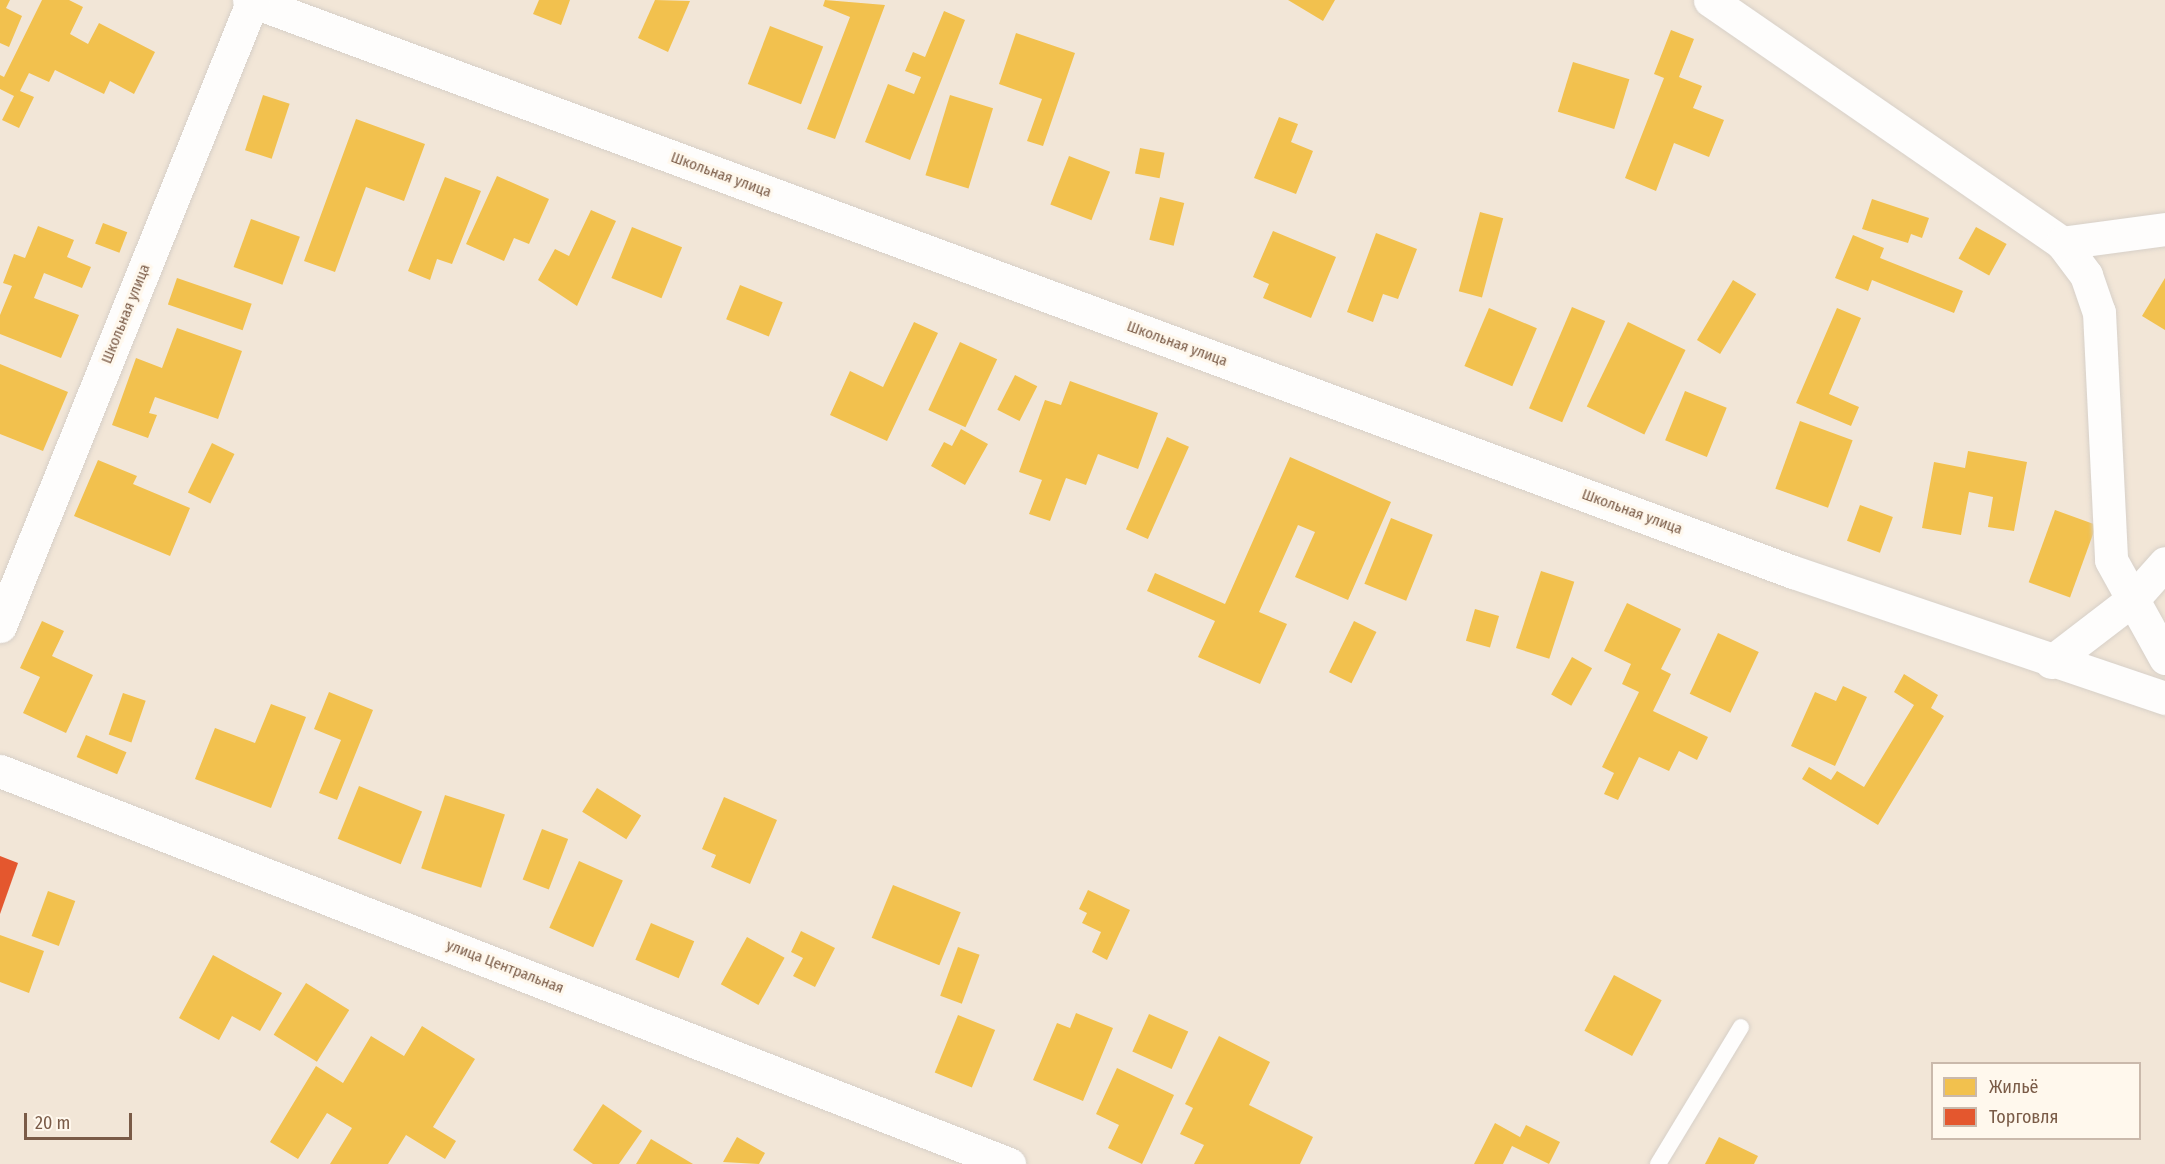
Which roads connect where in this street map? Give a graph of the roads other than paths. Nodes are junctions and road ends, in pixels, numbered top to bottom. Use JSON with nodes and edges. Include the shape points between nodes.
{"nodes":[{"id":1,"x":252,"y":0,"type":"edge"},
{"id":2,"x":1710,"y":0,"type":"edge"},
{"id":3,"x":2165,"y":229,"type":"edge"},
{"id":4,"x":2062,"y":243,"type":"junction"},
{"id":5,"x":2165,"y":563,"type":"edge"},
{"id":6,"x":2133,"y":599,"type":"junction"},
{"id":7,"x":0,"y":626,"type":"edge"},
{"id":8,"x":2165,"y":658,"type":"edge"},
{"id":9,"x":2050,"y":662,"type":"junction"},
{"id":10,"x":2165,"y":698,"type":"edge"},
{"id":11,"x":0,"y":771,"type":"edge"},
{"id":12,"x":1741,"y":1027,"type":"dead end"},
{"id":13,"x":1009,"y":1164,"type":"edge"},
{"id":14,"x":1658,"y":1164,"type":"edge"}],
"edges":[{"from":1,"to":7,"type":"street","name":"Школьная улица"},
{"from":1,"to":9,"type":"street","name":"Школьная улица","via":[[1793,572]]},
{"from":2,"to":4,"type":"street"},
{"from":3,"to":4,"type":"street"},
{"from":4,"to":6,"type":"street","via":[[2086,275],[2099,312],[2111,560]]},
{"from":5,"to":6,"type":"street"},
{"from":6,"to":8,"type":"street"},
{"from":6,"to":9,"type":"street"},
{"from":9,"to":10,"type":"street","name":"Школьная улица"},
{"from":11,"to":13,"type":"street","name":"улица Центральная"},
{"from":12,"to":14,"type":"lane"}]}
